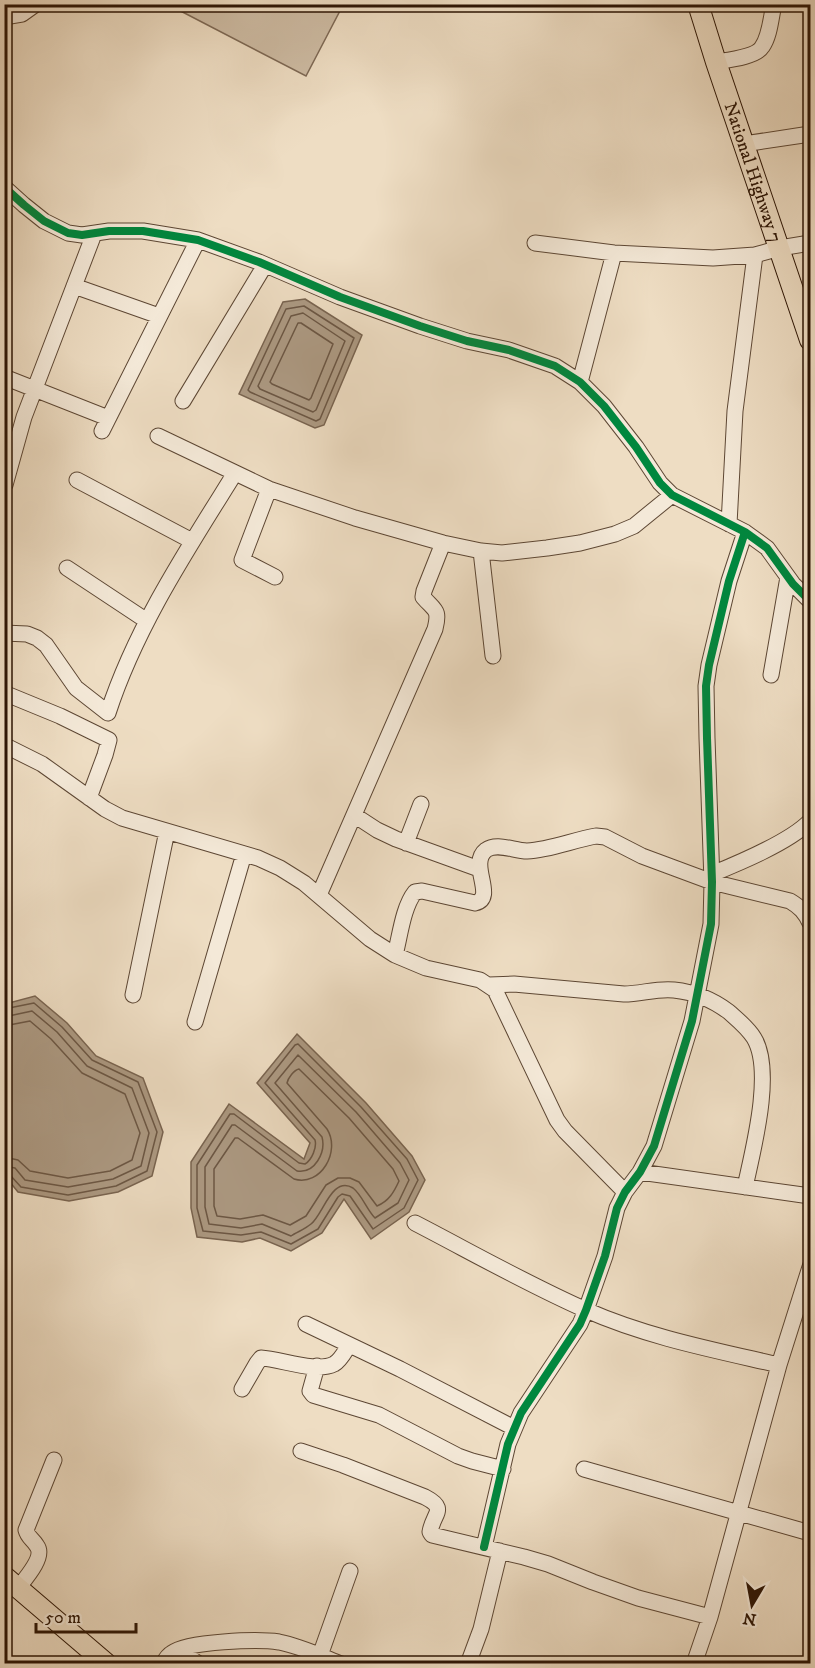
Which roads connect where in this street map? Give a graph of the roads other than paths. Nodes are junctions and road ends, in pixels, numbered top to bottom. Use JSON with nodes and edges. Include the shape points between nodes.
{"nodes":[{"id":1,"x":36,"y":4,"type":"edge"},
{"id":2,"x":698,"y":4,"type":"edge"},
{"id":3,"x":774,"y":4,"type":"edge"},
{"id":4,"x":4,"y":17,"type":"edge"},
{"id":5,"x":716,"y":62,"type":"junction"},
{"id":6,"x":810,"y":134,"type":"edge"},
{"id":7,"x":744,"y":144,"type":"junction"},
{"id":8,"x":4,"y":187,"type":"edge"},
{"id":9,"x":94,"y":234,"type":"junction"},
{"id":10,"x":198,"y":240,"type":"junction"},
{"id":11,"x":535,"y":243,"type":"dead end"},
{"id":12,"x":810,"y":243,"type":"edge"},
{"id":13,"x":780,"y":248,"type":"junction"},
{"id":14,"x":614,"y":253,"type":"junction"},
{"id":15,"x":755,"y":255,"type":"junction"},
{"id":16,"x":265,"y":265,"type":"junction"},
{"id":17,"x":74,"y":286,"type":"junction"},
{"id":18,"x":159,"y":316,"type":"junction"},
{"id":19,"x":810,"y":340,"type":"edge"},
{"id":20,"x":4,"y":377,"type":"edge"},
{"id":21,"x":580,"y":382,"type":"junction"},
{"id":22,"x":35,"y":389,"type":"junction"},
{"id":23,"x":183,"y":401,"type":"dead end"},
{"id":24,"x":158,"y":436,"type":"dead end"},
{"id":25,"x":235,"y":473,"type":"junction"},
{"id":26,"x":77,"y":480,"type":"dead end"},
{"id":27,"x":5,"y":485,"type":"edge"},
{"id":28,"x":268,"y":489,"type":"junction"},
{"id":29,"x":672,"y":495,"type":"junction"},
{"id":30,"x":729,"y":524,"type":"junction"},
{"id":31,"x":745,"y":532,"type":"junction"},
{"id":32,"x":192,"y":541,"type":"junction"},
{"id":33,"x":443,"y":543,"type":"junction"},
{"id":34,"x":481,"y":551,"type":"junction"},
{"id":35,"x":67,"y":568,"type":"dead end"},
{"id":36,"x":275,"y":576,"type":"dead end"},
{"id":37,"x":788,"y":578,"type":"junction"},
{"id":38,"x":810,"y":601,"type":"edge"},
{"id":39,"x":147,"y":621,"type":"junction"},
{"id":40,"x":4,"y":633,"type":"edge"},
{"id":41,"x":493,"y":656,"type":"dead end"},
{"id":42,"x":771,"y":675,"type":"dead end"},
{"id":43,"x":4,"y":693,"type":"edge"},
{"id":44,"x":4,"y":745,"type":"edge"},
{"id":45,"x":90,"y":798,"type":"junction"},
{"id":46,"x":421,"y":804,"type":"dead end"},
{"id":47,"x":354,"y":816,"type":"junction"},
{"id":48,"x":810,"y":821,"type":"edge"},
{"id":49,"x":167,"y":831,"type":"junction"},
{"id":50,"x":406,"y":843,"type":"junction"},
{"id":51,"x":244,"y":854,"type":"junction"},
{"id":52,"x":479,"y":869,"type":"junction"},
{"id":53,"x":712,"y":878,"type":"junction"},
{"id":54,"x":319,"y":895,"type":"junction"},
{"id":55,"x":810,"y":922,"type":"edge"},
{"id":56,"x":395,"y":955,"type":"junction"},
{"id":57,"x":489,"y":985,"type":"junction"},
{"id":58,"x":134,"y":995,"type":"dead end"},
{"id":59,"x":698,"y":996,"type":"junction"},
{"id":60,"x":195,"y":1022,"type":"dead end"},
{"id":61,"x":640,"y":1172,"type":"junction"},
{"id":62,"x":745,"y":1187,"type":"junction"},
{"id":63,"x":625,"y":1192,"type":"junction"},
{"id":64,"x":810,"y":1196,"type":"edge"},
{"id":65,"x":415,"y":1222,"type":"dead end"},
{"id":66,"x":810,"y":1267,"type":"edge"},
{"id":67,"x":586,"y":1310,"type":"junction"},
{"id":68,"x":306,"y":1324,"type":"dead end"},
{"id":69,"x":349,"y":1345,"type":"junction"},
{"id":70,"x":779,"y":1365,"type":"junction"},
{"id":71,"x":317,"y":1366,"type":"junction"},
{"id":72,"x":242,"y":1389,"type":"dead end"},
{"id":73,"x":514,"y":1428,"type":"junction"},
{"id":74,"x":301,"y":1451,"type":"dead end"},
{"id":75,"x":54,"y":1460,"type":"dead end"},
{"id":76,"x":503,"y":1469,"type":"junction"},
{"id":77,"x":584,"y":1469,"type":"dead end"},
{"id":78,"x":739,"y":1512,"type":"junction"},
{"id":79,"x":810,"y":1533,"type":"edge"},
{"id":80,"x":484,"y":1547,"type":"junction"},
{"id":81,"x":500,"y":1551,"type":"junction"},
{"id":82,"x":350,"y":1571,"type":"dead end"},
{"id":83,"x":9,"y":1584,"type":"edge"},
{"id":84,"x":710,"y":1617,"type":"junction"},
{"id":85,"x":178,"y":1650,"type":"junction"},
{"id":86,"x":319,"y":1660,"type":"edge"},
{"id":87,"x":107,"y":1664,"type":"edge"},
{"id":88,"x":163,"y":1664,"type":"edge"},
{"id":89,"x":199,"y":1664,"type":"edge"},
{"id":90,"x":341,"y":1664,"type":"edge"},
{"id":91,"x":468,"y":1664,"type":"edge"},
{"id":92,"x":694,"y":1664,"type":"edge"}],
"edges":[{"from":1,"to":4,"type":"street","via":[[22,14]]},
{"from":2,"to":5,"type":"main road","name":"National Highway 7"},
{"from":3,"to":5,"type":"street","via":[[762,49]]},
{"from":5,"to":7,"type":"main road","name":"National Highway 7"},
{"from":6,"to":7,"type":"street"},
{"from":7,"to":13,"type":"main road","name":"National Highway 7"},
{"from":8,"to":9,"type":"street","via":[[44,221],[68,233]]},
{"from":9,"to":10,"type":"street","via":[[143,231]]},
{"from":9,"to":17,"type":"street"},
{"from":10,"to":16,"type":"street"},
{"from":10,"to":18,"type":"street"},
{"from":11,"to":14,"type":"street"},
{"from":12,"to":13,"type":"street"},
{"from":13,"to":15,"type":"street"},
{"from":13,"to":19,"type":"main road","name":"National Highway 7"},
{"from":14,"to":15,"type":"street","via":[[713,258]]},
{"from":14,"to":21,"type":"street"},
{"from":15,"to":30,"type":"street","via":[[735,411]]},
{"from":16,"to":21,"type":"street","via":[[420,326],[555,366]]},
{"from":16,"to":23,"type":"street"},
{"from":17,"to":18,"type":"street"},
{"from":17,"to":22,"type":"street"},
{"from":18,"to":22,"type":"street","via":[[105,424]]},
{"from":20,"to":22,"type":"street"},
{"from":21,"to":29,"type":"street","via":[[604,406]]},
{"from":22,"to":27,"type":"street"},
{"from":24,"to":25,"type":"street"},
{"from":25,"to":28,"type":"street"},
{"from":25,"to":32,"type":"street"},
{"from":26,"to":32,"type":"street"},
{"from":28,"to":33,"type":"street"},
{"from":28,"to":36,"type":"street","via":[[242,560]]},
{"from":29,"to":30,"type":"street"},
{"from":29,"to":34,"type":"street","via":[[634,526],[615,534],[547,548]]},
{"from":30,"to":31,"type":"street"},
{"from":31,"to":37,"type":"street","via":[[767,548]]},
{"from":31,"to":53,"type":"street","via":[[729,581],[706,686]]},
{"from":32,"to":39,"type":"street"},
{"from":33,"to":34,"type":"street"},
{"from":33,"to":47,"type":"street","via":[[423,597],[439,616],[435,629]]},
{"from":34,"to":41,"type":"street"},
{"from":35,"to":39,"type":"street"},
{"from":37,"to":38,"type":"street"},
{"from":37,"to":42,"type":"street"},
{"from":39,"to":40,"type":"street","via":[[117,684],[108,713],[76,688],[37,638]]},
{"from":43,"to":45,"type":"street","via":[[109,740]]},
{"from":44,"to":45,"type":"street","via":[[42,764]]},
{"from":45,"to":49,"type":"street","via":[[122,818]]},
{"from":46,"to":50,"type":"street"},
{"from":47,"to":50,"type":"street"},
{"from":47,"to":54,"type":"street"},
{"from":48,"to":53,"type":"street","via":[[789,837]]},
{"from":49,"to":51,"type":"street"},
{"from":49,"to":58,"type":"street"},
{"from":50,"to":52,"type":"street"},
{"from":51,"to":54,"type":"street","via":[[280,868]]},
{"from":51,"to":60,"type":"street"},
{"from":52,"to":53,"type":"street","via":[[483,851],[490,848],[524,851],[596,836],[642,856]]},
{"from":52,"to":56,"type":"street","via":[[484,891],[480,902],[422,891],[411,897]]},
{"from":53,"to":55,"type":"street","via":[[790,901],[806,913]]},
{"from":53,"to":59,"type":"street","via":[[711,924]]},
{"from":54,"to":56,"type":"street"},
{"from":56,"to":57,"type":"street","via":[[426,969]]},
{"from":57,"to":59,"type":"street","via":[[624,994],[662,989]]},
{"from":57,"to":63,"type":"street","via":[[495,990],[557,1119]]},
{"from":59,"to":61,"type":"street","via":[[663,1119]]},
{"from":59,"to":62,"type":"street","via":[[712,1001],[744,1025],[759,1050],[762,1094]]},
{"from":61,"to":62,"type":"street"},
{"from":61,"to":63,"type":"street"},
{"from":62,"to":64,"type":"street"},
{"from":63,"to":67,"type":"street","via":[[616,1208]]},
{"from":65,"to":67,"type":"street"},
{"from":66,"to":70,"type":"street"},
{"from":67,"to":70,"type":"street","via":[[637,1329]]},
{"from":67,"to":73,"type":"street"},
{"from":68,"to":69,"type":"street"},
{"from":69,"to":71,"type":"street","via":[[334,1364]]},
{"from":69,"to":73,"type":"street"},
{"from":70,"to":78,"type":"street"},
{"from":71,"to":72,"type":"street","via":[[261,1358]]},
{"from":71,"to":76,"type":"street","via":[[310,1386],[313,1395],[379,1415],[458,1456]]},
{"from":73,"to":76,"type":"street"},
{"from":74,"to":80,"type":"street","via":[[436,1502],[432,1535]]},
{"from":75,"to":83,"type":"street","via":[[26,1530],[40,1552],[38,1560]]},
{"from":76,"to":80,"type":"street"},
{"from":77,"to":78,"type":"street"},
{"from":78,"to":79,"type":"street"},
{"from":78,"to":84,"type":"street"},
{"from":80,"to":81,"type":"street"},
{"from":81,"to":84,"type":"street","via":[[548,1564],[638,1598]]},
{"from":81,"to":91,"type":"street"},
{"from":82,"to":86,"type":"street"},
{"from":83,"to":87,"type":"main road"},
{"from":84,"to":92,"type":"street"},
{"from":85,"to":86,"type":"street","via":[[217,1642],[266,1641],[289,1645]]},
{"from":85,"to":88,"type":"street"},
{"from":85,"to":89,"type":"street"},
{"from":86,"to":90,"type":"street"}]}
